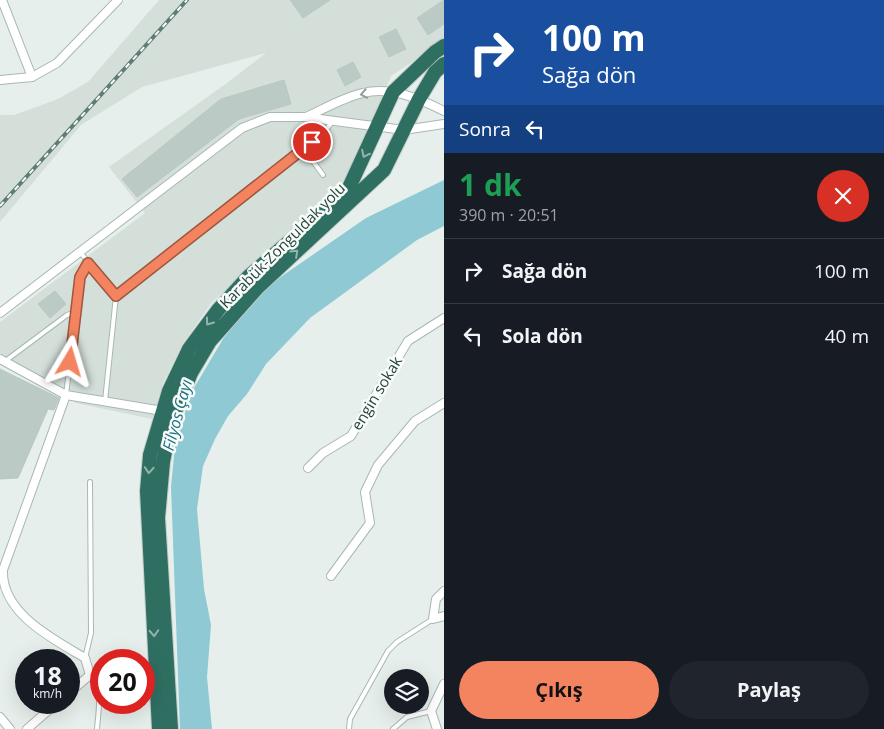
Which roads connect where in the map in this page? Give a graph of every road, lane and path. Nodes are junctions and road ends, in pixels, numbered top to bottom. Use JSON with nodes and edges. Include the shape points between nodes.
{"nodes":[{"id":1,"x":2,"y":0,"type":"edge"},
{"id":2,"x":118,"y":0,"type":"edge"},
{"id":3,"x":444,"y":46,"type":"edge"},
{"id":4,"x":444,"y":64,"type":"edge"},
{"id":5,"x":32,"y":76,"type":"junction"},
{"id":6,"x":0,"y":80,"type":"edge"},
{"id":7,"x":393,"y":92,"type":"junction"},
{"id":8,"x":418,"y":99,"type":"junction"},
{"id":9,"x":444,"y":111,"type":"edge"},
{"id":10,"x":304,"y":117,"type":"junction"},
{"id":11,"x":333,"y":120,"type":"junction"},
{"id":12,"x":444,"y":124,"type":"edge"},
{"id":13,"x":379,"y":125,"type":"junction"},
{"id":14,"x":404,"y":130,"type":"junction"},
{"id":15,"x":304,"y":149,"type":"junction"},
{"id":16,"x":323,"y":175,"type":"dead end"},
{"id":17,"x":80,"y":252,"type":"junction"},
{"id":18,"x":88,"y":263,"type":"junction"},
{"id":19,"x":116,"y":296,"type":"junction"},
{"id":20,"x":76,"y":312,"type":"junction"},
{"id":21,"x":0,"y":313,"type":"edge"},
{"id":22,"x":444,"y":318,"type":"edge"},
{"id":23,"x":2,"y":360,"type":"edge"},
{"id":24,"x":66,"y":395,"type":"junction"},
{"id":25,"x":105,"y":402,"type":"junction"},
{"id":26,"x":444,"y":403,"type":"edge"},
{"id":27,"x":163,"y":412,"type":"junction"},
{"id":28,"x":308,"y":468,"type":"dead end"},
{"id":29,"x":90,"y":482,"type":"dead end"},
{"id":30,"x":331,"y":576,"type":"dead end"},
{"id":31,"x":444,"y":591,"type":"edge"},
{"id":32,"x":3,"y":593,"type":"edge"},
{"id":33,"x":444,"y":616,"type":"edge"},
{"id":34,"x":433,"y":618,"type":"junction"},
{"id":35,"x":84,"y":658,"type":"junction"},
{"id":36,"x":90,"y":675,"type":"joint"},
{"id":37,"x":80,"y":684,"type":"edge"},
{"id":38,"x":444,"y":684,"type":"edge"},
{"id":39,"x":431,"y":711,"type":"junction"},
{"id":40,"x":44,"y":714,"type":"edge"},
{"id":41,"x":97,"y":714,"type":"edge"},
{"id":42,"x":0,"y":717,"type":"edge"},
{"id":43,"x":10,"y":729,"type":"edge"},
{"id":44,"x":27,"y":729,"type":"edge"},
{"id":45,"x":97,"y":729,"type":"edge"},
{"id":46,"x":159,"y":729,"type":"edge"},
{"id":47,"x":171,"y":729,"type":"edge"},
{"id":48,"x":349,"y":729,"type":"edge"},
{"id":49,"x":393,"y":729,"type":"edge"},
{"id":50,"x":436,"y":729,"type":"edge"}],
"edges":[{"from":1,"to":5,"type":"street"},
{"from":2,"to":5,"type":"street","via":[[57,63]]},
{"from":3,"to":7,"type":"highway","name":"Karabük-Zonguldak yolu"},
{"from":4,"to":8,"type":"highway","name":"Karabük-Zonguldak yolu"},
{"from":5,"to":6,"type":"street"},
{"from":7,"to":8,"type":"street"},
{"from":7,"to":10,"type":"street","one_way":true,"via":[[363,92]]},
{"from":7,"to":13,"type":"highway","name":"Karabük-Zonguldak yolu"},
{"from":8,"to":9,"type":"street"},
{"from":8,"to":14,"type":"highway","name":"Karabük-Zonguldak yolu"},
{"from":10,"to":11,"type":"street"},
{"from":10,"to":17,"type":"street","via":[[270,117],[242,128]]},
{"from":11,"to":13,"type":"street"},
{"from":11,"to":15,"type":"lane","via":[[324,133]]},
{"from":12,"to":14,"type":"street"},
{"from":13,"to":14,"type":"street"},
{"from":13,"to":27,"type":"highway","name":"Karabük-Zonguldak yolu","one_way":true,"via":[[347,192],[249,276],[218,310],[189,349]]},
{"from":47,"to":14,"type":"highway","name":"Karabük-Zonguldak yolu","one_way":true,"via":[[158,518],[171,421],[191,373],[210,341],[258,287],[384,170]]},
{"from":15,"to":16,"type":"lane"},
{"from":15,"to":19,"type":"lane"},
{"from":17,"to":18,"type":"lane"},
{"from":17,"to":21,"type":"street"},
{"from":18,"to":19,"type":"lane"},
{"from":18,"to":20,"type":"lane","via":[[80,277]]},
{"from":19,"to":25,"type":"lane"},
{"from":20,"to":23,"type":"lane"},
{"from":20,"to":24,"type":"lane"},
{"from":22,"to":28,"type":"street","name":"engin sokak","via":[[408,341],[351,436],[323,453]]},
{"from":23,"to":24,"type":"street"},
{"from":24,"to":25,"type":"street"},
{"from":24,"to":32,"type":"street","via":[[3,570]]},
{"from":25,"to":27,"type":"street"},
{"from":26,"to":30,"type":"street","via":[[415,421],[378,465],[365,492],[370,523]]},
{"from":27,"to":46,"type":"highway","name":"Karabük-Zonguldak yolu","one_way":true,"via":[[150,455],[147,491]]},
{"from":29,"to":35,"type":"lane","via":[[91,633]]},
{"from":31,"to":34,"type":"street","via":[[436,599]]},
{"from":32,"to":35,"type":"street","via":[[34,627]]},
{"from":33,"to":34,"type":"street"},
{"from":34,"to":48,"type":"lane","via":[[388,651],[350,719]]},
{"from":35,"to":36,"type":"street"},
{"from":36,"to":37,"type":"street"},
{"from":38,"to":39,"type":"street"},
{"from":39,"to":49,"type":"lane","via":[[407,717]]},
{"from":39,"to":50,"type":"street"},
{"from":40,"to":44,"type":"street"},
{"from":41,"to":45,"type":"lane"},
{"from":42,"to":43,"type":"street"}]}
